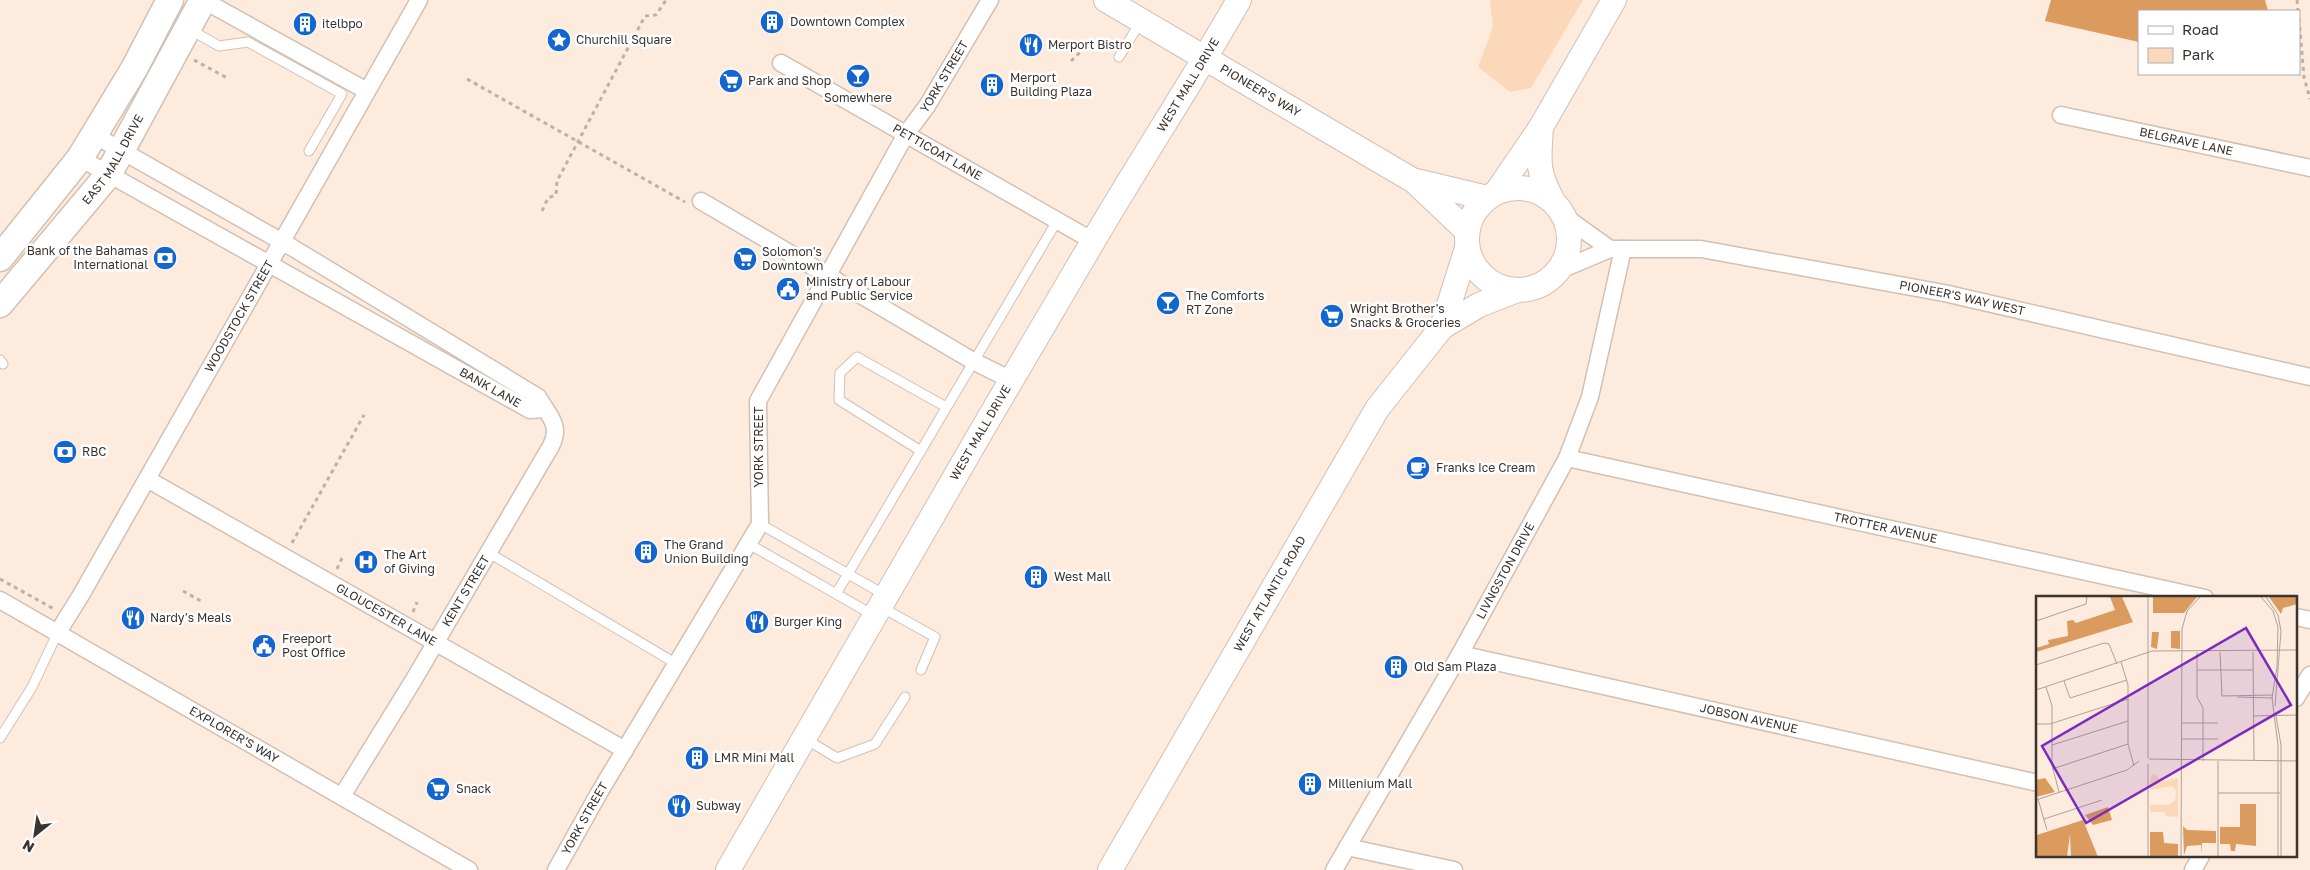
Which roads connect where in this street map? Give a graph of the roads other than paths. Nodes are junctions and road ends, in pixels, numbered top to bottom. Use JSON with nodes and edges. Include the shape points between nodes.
{"nodes":[{"id":1,"x":170,"y":0,"type":"edge"},
{"id":2,"x":203,"y":0,"type":"edge"},
{"id":3,"x":419,"y":0,"type":"edge"},
{"id":4,"x":990,"y":0,"type":"edge"},
{"id":5,"x":1106,"y":0,"type":"edge"},
{"id":6,"x":1239,"y":0,"type":"edge"},
{"id":7,"x":1614,"y":0,"type":"edge"},
{"id":8,"x":1142,"y":20,"type":"junction"},
{"id":9,"x":188,"y":28,"type":"junction"},
{"id":10,"x":1120,"y":57,"type":"dead end"},
{"id":11,"x":1206,"y":57,"type":"junction"},
{"id":12,"x":782,"y":63,"type":"dead end"},
{"id":13,"x":368,"y":90,"type":"junction"},
{"id":14,"x":2061,"y":115,"type":"dead end"},
{"id":15,"x":1541,"y":127,"type":"junction"},
{"id":16,"x":94,"y":134,"type":"junction"},
{"id":17,"x":906,"y":134,"type":"junction"},
{"id":18,"x":122,"y":150,"type":"junction"},
{"id":19,"x":309,"y":151,"type":"dead end"},
{"id":20,"x":80,"y":158,"type":"junction"},
{"id":21,"x":2310,"y":168,"type":"edge"},
{"id":22,"x":108,"y":174,"type":"junction"},
{"id":23,"x":1414,"y":181,"type":"junction"},
{"id":24,"x":1492,"y":195,"type":"junction"},
{"id":25,"x":701,"y":201,"type":"road end"},
{"id":26,"x":1558,"y":208,"type":"junction"},
{"id":27,"x":1057,"y":220,"type":"junction"},
{"id":28,"x":1467,"y":240,"type":"junction"},
{"id":29,"x":1093,"y":241,"type":"junction"},
{"id":30,"x":282,"y":242,"type":"junction"},
{"id":31,"x":1616,"y":249,"type":"junction"},
{"id":32,"x":0,"y":258,"type":"edge"},
{"id":33,"x":269,"y":264,"type":"junction"},
{"id":34,"x":1560,"y":270,"type":"junction"},
{"id":35,"x":829,"y":276,"type":"junction"},
{"id":36,"x":1515,"y":291,"type":"junction"},
{"id":37,"x":0,"y":304,"type":"edge"},
{"id":38,"x":1442,"y":327,"type":"junction"},
{"id":39,"x":974,"y":361,"type":"junction"},
{"id":40,"x":2310,"y":376,"type":"edge"},
{"id":41,"x":1013,"y":381,"type":"junction"},
{"id":42,"x":946,"y":407,"type":"junction"},
{"id":43,"x":544,"y":409,"type":"junction"},
{"id":44,"x":921,"y":451,"type":"junction"},
{"id":45,"x":1567,"y":458,"type":"junction"},
{"id":46,"x":147,"y":479,"type":"junction"},
{"id":47,"x":760,"y":524,"type":"junction"},
{"id":48,"x":749,"y":544,"type":"junction"},
{"id":49,"x":489,"y":553,"type":"junction"},
{"id":50,"x":848,"y":574,"type":"junction"},
{"id":51,"x":836,"y":594,"type":"junction"},
{"id":52,"x":2196,"y":596,"type":"edge"},
{"id":53,"x":0,"y":600,"type":"edge"},
{"id":54,"x":879,"y":605,"type":"junction"},
{"id":55,"x":58,"y":632,"type":"junction"},
{"id":56,"x":436,"y":642,"type":"junction"},
{"id":57,"x":1460,"y":654,"type":"junction"},
{"id":58,"x":677,"y":664,"type":"junction"},
{"id":59,"x":921,"y":670,"type":"dead end"},
{"id":60,"x":2310,"y":675,"type":"edge"},
{"id":61,"x":2298,"y":695,"type":"edge"},
{"id":62,"x":906,"y":697,"type":"dead end"},
{"id":63,"x":0,"y":738,"type":"edge"},
{"id":64,"x":803,"y":738,"type":"junction"},
{"id":65,"x":625,"y":750,"type":"junction"},
{"id":66,"x":2036,"y":783,"type":"edge"},
{"id":67,"x":342,"y":796,"type":"junction"},
{"id":68,"x":1347,"y":847,"type":"junction"},
{"id":69,"x":2200,"y":858,"type":"edge"},
{"id":70,"x":469,"y":870,"type":"edge"},
{"id":71,"x":556,"y":870,"type":"edge"},
{"id":72,"x":728,"y":870,"type":"edge"},
{"id":73,"x":1110,"y":870,"type":"edge"},
{"id":74,"x":1334,"y":870,"type":"edge"},
{"id":75,"x":1454,"y":870,"type":"edge"},
{"id":76,"x":2192,"y":870,"type":"edge"}],
"edges":[{"from":1,"to":16,"type":"main road","via":[[134,69]]},
{"from":2,"to":9,"type":"main road","name":"EAST MALL DRIVE"},
{"from":2,"to":13,"type":"street"},
{"from":3,"to":13,"type":"street","name":"WOODSTOCK STREET"},
{"from":4,"to":17,"type":"street","name":"YORK STREET","via":[[927,106]]},
{"from":5,"to":8,"type":"main road","name":"PIONEER'S WAY"},
{"from":6,"to":11,"type":"main road","name":"WEST MALL DRIVE"},
{"from":7,"to":15,"type":"main road"},
{"from":8,"to":10,"type":"lane"},
{"from":8,"to":11,"type":"main road","name":"PIONEER'S WAY"},
{"from":9,"to":18,"type":"main road","name":"EAST MALL DRIVE"},
{"from":9,"to":19,"type":"lane","via":[[219,46],[248,42],[342,94]]},
{"from":11,"to":23,"type":"main road","name":"PIONEER'S WAY"},
{"from":11,"to":29,"type":"main road","name":"WEST MALL DRIVE"},
{"from":12,"to":17,"type":"street","name":"PETTICOAT LANE"},
{"from":13,"to":30,"type":"street","name":"WOODSTOCK STREET"},
{"from":14,"to":21,"type":"street","name":"BELGRAVE LANE"},
{"from":15,"to":24,"type":"main road"},
{"from":15,"to":26,"type":"main road","via":[[1539,164],[1542,180]]},
{"from":16,"to":18,"type":"street","name":"BANK LANE"},
{"from":16,"to":20,"type":"main road"},
{"from":17,"to":27,"type":"street","name":"PETTICOAT LANE"},
{"from":17,"to":35,"type":"street","name":"YORK STREET"},
{"from":18,"to":22,"type":"main road","name":"EAST MALL DRIVE"},
{"from":18,"to":30,"type":"street","name":"BANK LANE"},
{"from":20,"to":22,"type":"street","name":"BANK LANE"},
{"from":20,"to":32,"type":"main road"},
{"from":22,"to":33,"type":"street","name":"BANK LANE"},
{"from":22,"to":37,"type":"main road","name":"EAST MALL DRIVE"},
{"from":23,"to":24,"type":"main road","name":"PIONEER'S WAY"},
{"from":23,"to":28,"type":"main road","name":"PIONEER'S WAY"},
{"from":24,"to":26,"type":"main road","via":[[1516,188],[1535,191]]},
{"from":24,"to":28,"type":"main road","via":[[1474,212]]},
{"from":25,"to":35,"type":"street"},
{"from":26,"to":31,"type":"street"},
{"from":26,"to":34,"type":"main road","via":[[1569,234],[1568,253]]},
{"from":27,"to":29,"type":"street","name":"PETTICOAT LANE"},
{"from":27,"to":39,"type":"lane"},
{"from":28,"to":36,"type":"main road","via":[[1473,264],[1484,278],[1498,287]]},
{"from":28,"to":38,"type":"main road","name":"WEST ATLANTIC ROAD"},
{"from":29,"to":41,"type":"main road","name":"WEST MALL DRIVE"},
{"from":30,"to":33,"type":"street","name":"WOODSTOCK STREET"},
{"from":30,"to":43,"type":"street","name":"BANK LANE","via":[[538,397]]},
{"from":31,"to":34,"type":"street","name":"PIONEER'S WAY WEST"},
{"from":31,"to":40,"type":"street","name":"PIONEER'S WAY WEST","via":[[1701,249],[1944,293]]},
{"from":31,"to":45,"type":"street","name":"LIVNGSTON DRIVE","via":[[1590,397]]},
{"from":33,"to":43,"type":"street","name":"BANK LANE","via":[[530,410]]},
{"from":33,"to":46,"type":"street","name":"WOODSTOCK STREET"},
{"from":34,"to":36,"type":"main road","via":[[1547,282],[1532,289]]},
{"from":35,"to":39,"type":"street"},
{"from":35,"to":47,"type":"street","name":"YORK STREET","via":[[758,401]]},
{"from":36,"to":38,"type":"main road","name":"WEST ATLANTIC ROAD","via":[[1479,305]]},
{"from":38,"to":73,"type":"main road","name":"WEST ATLANTIC ROAD","via":[[1365,427]]},
{"from":39,"to":41,"type":"street"},
{"from":39,"to":42,"type":"lane"},
{"from":41,"to":54,"type":"main road","name":"WEST MALL DRIVE"},
{"from":42,"to":44,"type":"lane"},
{"from":42,"to":44,"type":"lane","via":[[857,357],[840,373],[839,400]]},
{"from":43,"to":49,"type":"street","name":"KENT STREET","via":[[555,423],[556,438]]},
{"from":44,"to":50,"type":"lane"},
{"from":45,"to":52,"type":"street","name":"TROTTER AVENUE"},
{"from":45,"to":57,"type":"street","name":"LIVNGSTON DRIVE"},
{"from":46,"to":55,"type":"street","name":"WOODSTOCK STREET"},
{"from":46,"to":56,"type":"street","name":"GLOUCESTER LANE"},
{"from":47,"to":48,"type":"street","name":"YORK STREET"},
{"from":47,"to":50,"type":"lane"},
{"from":48,"to":51,"type":"lane"},
{"from":48,"to":58,"type":"street","name":"YORK STREET"},
{"from":49,"to":56,"type":"street","name":"KENT STREET"},
{"from":49,"to":58,"type":"lane"},
{"from":50,"to":51,"type":"lane"},
{"from":50,"to":54,"type":"lane"},
{"from":51,"to":54,"type":"lane"},
{"from":53,"to":55,"type":"street","name":"EXPLORER'S WAY"},
{"from":54,"to":59,"type":"lane","via":[[935,637]]},
{"from":54,"to":64,"type":"main road","name":"WEST MALL DRIVE"},
{"from":55,"to":63,"type":"lane","via":[[32,686]]},
{"from":55,"to":67,"type":"street","name":"EXPLORER'S WAY"},
{"from":56,"to":65,"type":"street","name":"GLOUCESTER LANE"},
{"from":56,"to":67,"type":"street","name":"KENT STREET"},
{"from":57,"to":66,"type":"street","name":"JOBSON AVENUE"},
{"from":57,"to":68,"type":"street","name":"LIVNGSTON DRIVE"},
{"from":58,"to":65,"type":"street","name":"YORK STREET"},
{"from":60,"to":61,"type":"street"},
{"from":62,"to":64,"type":"lane","via":[[875,744],[837,758]]},
{"from":64,"to":72,"type":"main road","name":"WEST MALL DRIVE"},
{"from":65,"to":71,"type":"street","name":"YORK STREET"},
{"from":67,"to":70,"type":"street","name":"EXPLORER'S WAY"},
{"from":68,"to":74,"type":"street","name":"LIVNGSTON DRIVE"},
{"from":68,"to":75,"type":"street"},
{"from":69,"to":76,"type":"street"}]}
